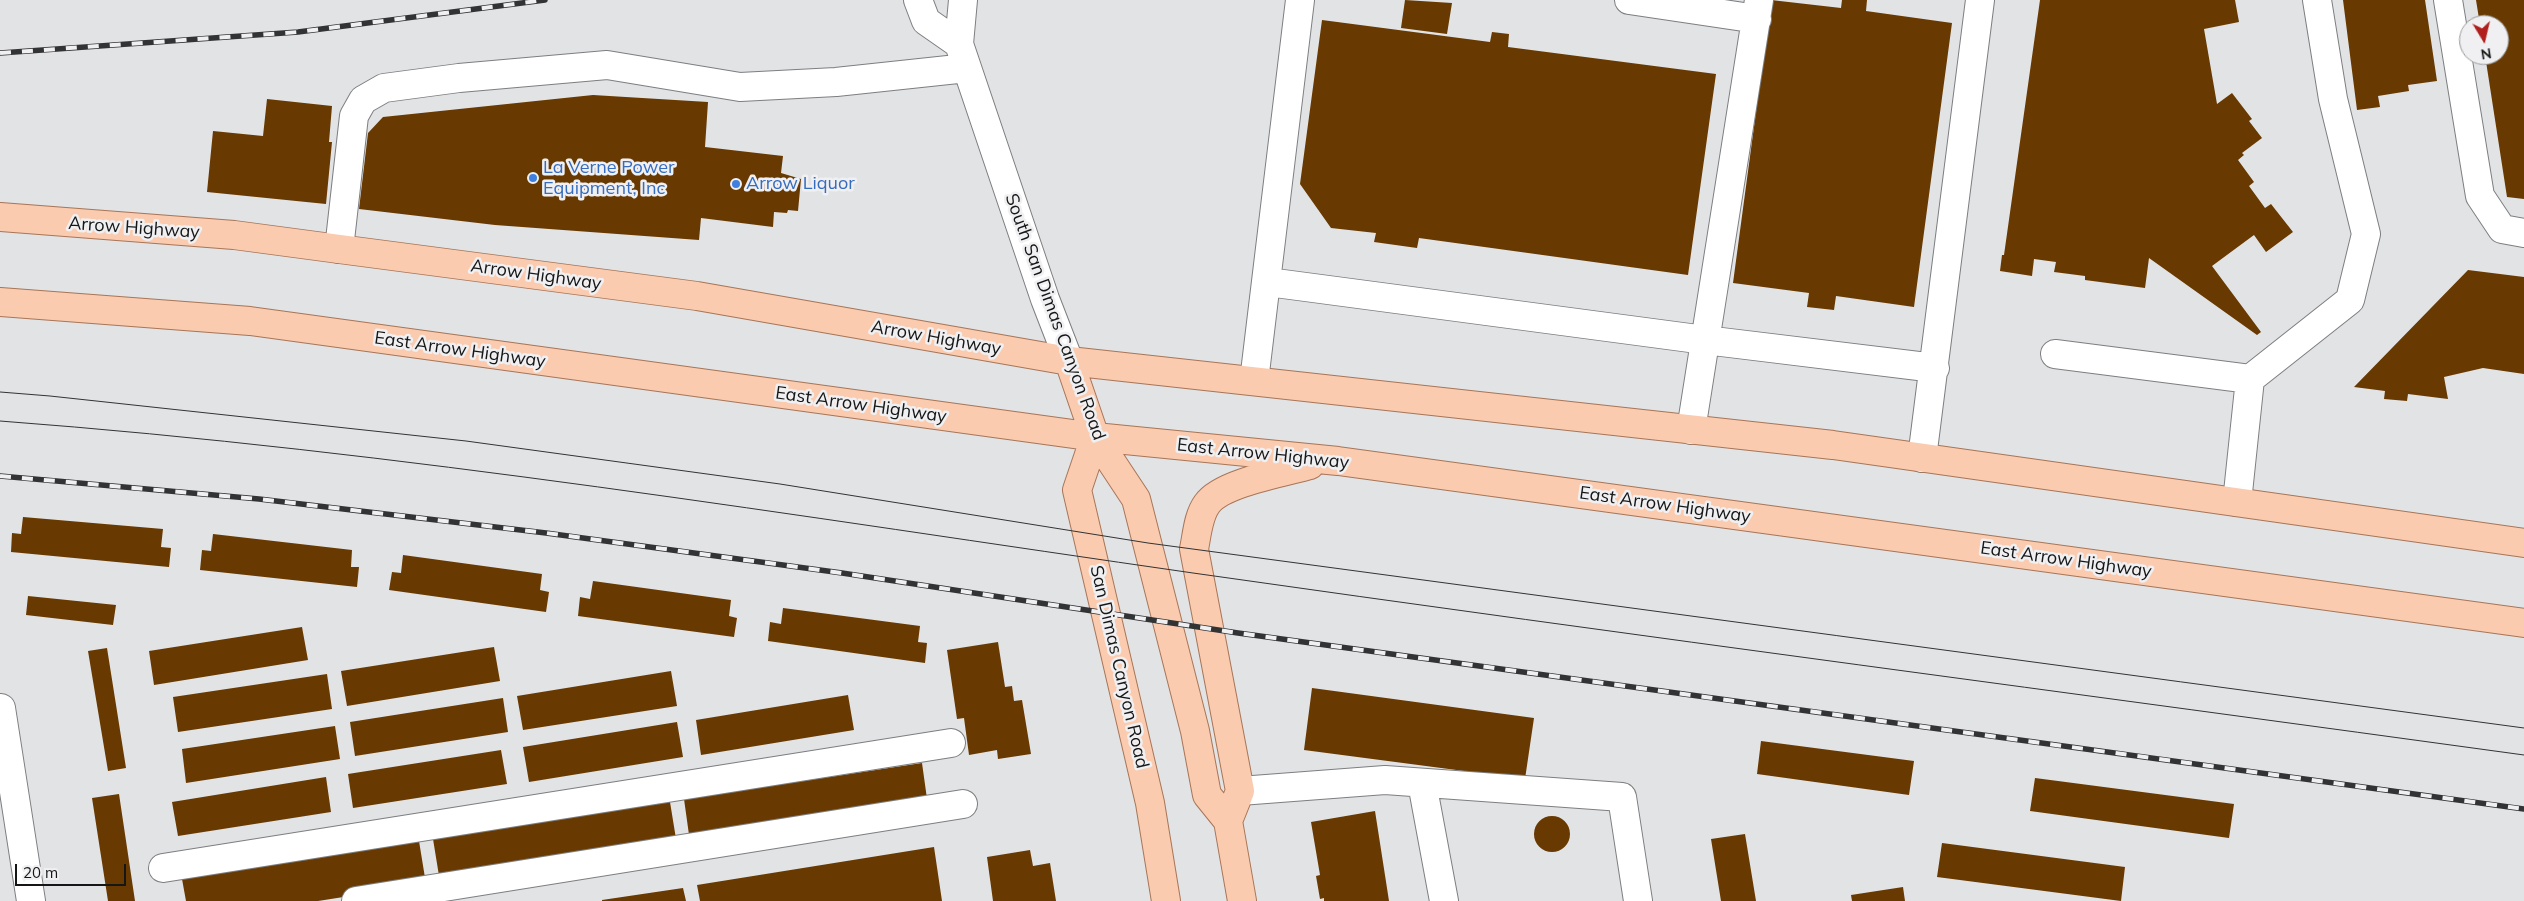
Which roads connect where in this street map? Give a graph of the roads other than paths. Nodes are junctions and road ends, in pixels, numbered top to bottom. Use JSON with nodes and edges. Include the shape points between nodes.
{"nodes":[{"id":1,"x":918,"y":0,"type":"edge"},
{"id":2,"x":964,"y":0,"type":"edge"},
{"id":3,"x":1300,"y":0,"type":"edge"},
{"id":4,"x":1629,"y":0,"type":"edge"},
{"id":5,"x":1980,"y":0,"type":"edge"},
{"id":6,"x":2317,"y":0,"type":"edge"},
{"id":7,"x":2448,"y":0,"type":"edge"},
{"id":8,"x":1758,"y":9,"type":"edge"},
{"id":9,"x":963,"y":56,"type":"junction"},
{"id":10,"x":0,"y":218,"type":"edge"},
{"id":11,"x":2524,"y":233,"type":"edge"},
{"id":12,"x":339,"y":249,"type":"junction"},
{"id":13,"x":1268,"y":282,"type":"junction"},
{"id":14,"x":0,"y":302,"type":"edge"},
{"id":15,"x":1705,"y":340,"type":"junction"},
{"id":16,"x":2055,"y":354,"type":"dead end"},
{"id":17,"x":1069,"y":361,"type":"junction"},
{"id":18,"x":1935,"y":368,"type":"junction"},
{"id":19,"x":2250,"y":379,"type":"junction"},
{"id":20,"x":1254,"y":381,"type":"junction"},
{"id":21,"x":1691,"y":430,"type":"junction"},
{"id":22,"x":1095,"y":437,"type":"junction"},
{"id":23,"x":1922,"y":458,"type":"junction"},
{"id":24,"x":1325,"y":460,"type":"junction"},
{"id":25,"x":2237,"y":502,"type":"junction"},
{"id":26,"x":2524,"y":543,"type":"edge"},
{"id":27,"x":2524,"y":624,"type":"edge"},
{"id":28,"x":1,"y":708,"type":"edge"},
{"id":29,"x":951,"y":743,"type":"dead end"},
{"id":30,"x":1422,"y":783,"type":"junction"},
{"id":31,"x":1240,"y":791,"type":"junction"},
{"id":32,"x":962,"y":804,"type":"dead end"},
{"id":33,"x":1228,"y":822,"type":"junction"},
{"id":34,"x":163,"y":868,"type":"dead end"},
{"id":35,"x":31,"y":901,"type":"edge"},
{"id":36,"x":356,"y":901,"type":"edge"},
{"id":37,"x":1166,"y":901,"type":"edge"},
{"id":38,"x":1242,"y":901,"type":"edge"},
{"id":39,"x":1444,"y":901,"type":"edge"},
{"id":40,"x":1638,"y":901,"type":"edge"}],
"edges":[{"from":1,"to":9,"type":"street","via":[[926,21]]},
{"from":2,"to":9,"type":"street","name":"South San Dimas Canyon Road"},
{"from":3,"to":13,"type":"street"},
{"from":4,"to":8,"type":"street"},
{"from":5,"to":18,"type":"street"},
{"from":6,"to":19,"type":"street","via":[[2333,99],[2366,234],[2350,300]]},
{"from":7,"to":11,"type":"street","via":[[2480,196],[2502,229]]},
{"from":8,"to":15,"type":"street"},
{"from":9,"to":12,"type":"street","via":[[836,82],[740,87],[607,65],[384,88],[363,100],[354,116]]},
{"from":9,"to":17,"type":"street","name":"South San Dimas Canyon Road"},
{"from":10,"to":12,"type":"main road","name":"Arrow Highway","via":[[234,235]]},
{"from":12,"to":17,"type":"main road","name":"Arrow Highway","via":[[697,296]]},
{"from":13,"to":15,"type":"street"},
{"from":13,"to":20,"type":"street"},
{"from":14,"to":22,"type":"main road","name":"East Arrow Highway","via":[[250,321]]},
{"from":15,"to":18,"type":"street"},
{"from":15,"to":21,"type":"street"},
{"from":16,"to":19,"type":"street"},
{"from":17,"to":20,"type":"main road"},
{"from":17,"to":22,"type":"main road","name":"South San Dimas Canyon Road"},
{"from":18,"to":23,"type":"street"},
{"from":19,"to":25,"type":"street"},
{"from":20,"to":21,"type":"main road"},
{"from":21,"to":23,"type":"main road"},
{"from":22,"to":24,"type":"main road","name":"East Arrow Highway"},
{"from":22,"to":33,"type":"main road","name":"South San Dimas Canyon Road","via":[[1136,499],[1195,731],[1207,795]]},
{"from":22,"to":37,"type":"main road","name":"San Dimas Canyon Road","via":[[1077,490],[1150,802]]},
{"from":23,"to":25,"type":"main road"},
{"from":24,"to":27,"type":"main road","name":"East Arrow Highway"},
{"from":24,"to":31,"type":"main road","via":[[1222,490],[1206,504],[1199,522],[1194,549]]},
{"from":25,"to":26,"type":"main road"},
{"from":28,"to":35,"type":"street"},
{"from":29,"to":34,"type":"street"},
{"from":30,"to":31,"type":"street","via":[[1385,780]]},
{"from":30,"to":39,"type":"street"},
{"from":30,"to":40,"type":"street","via":[[1622,797]]},
{"from":31,"to":33,"type":"main road"},
{"from":32,"to":36,"type":"street"},
{"from":33,"to":38,"type":"main road","name":"South San Dimas Canyon Road"}]}
